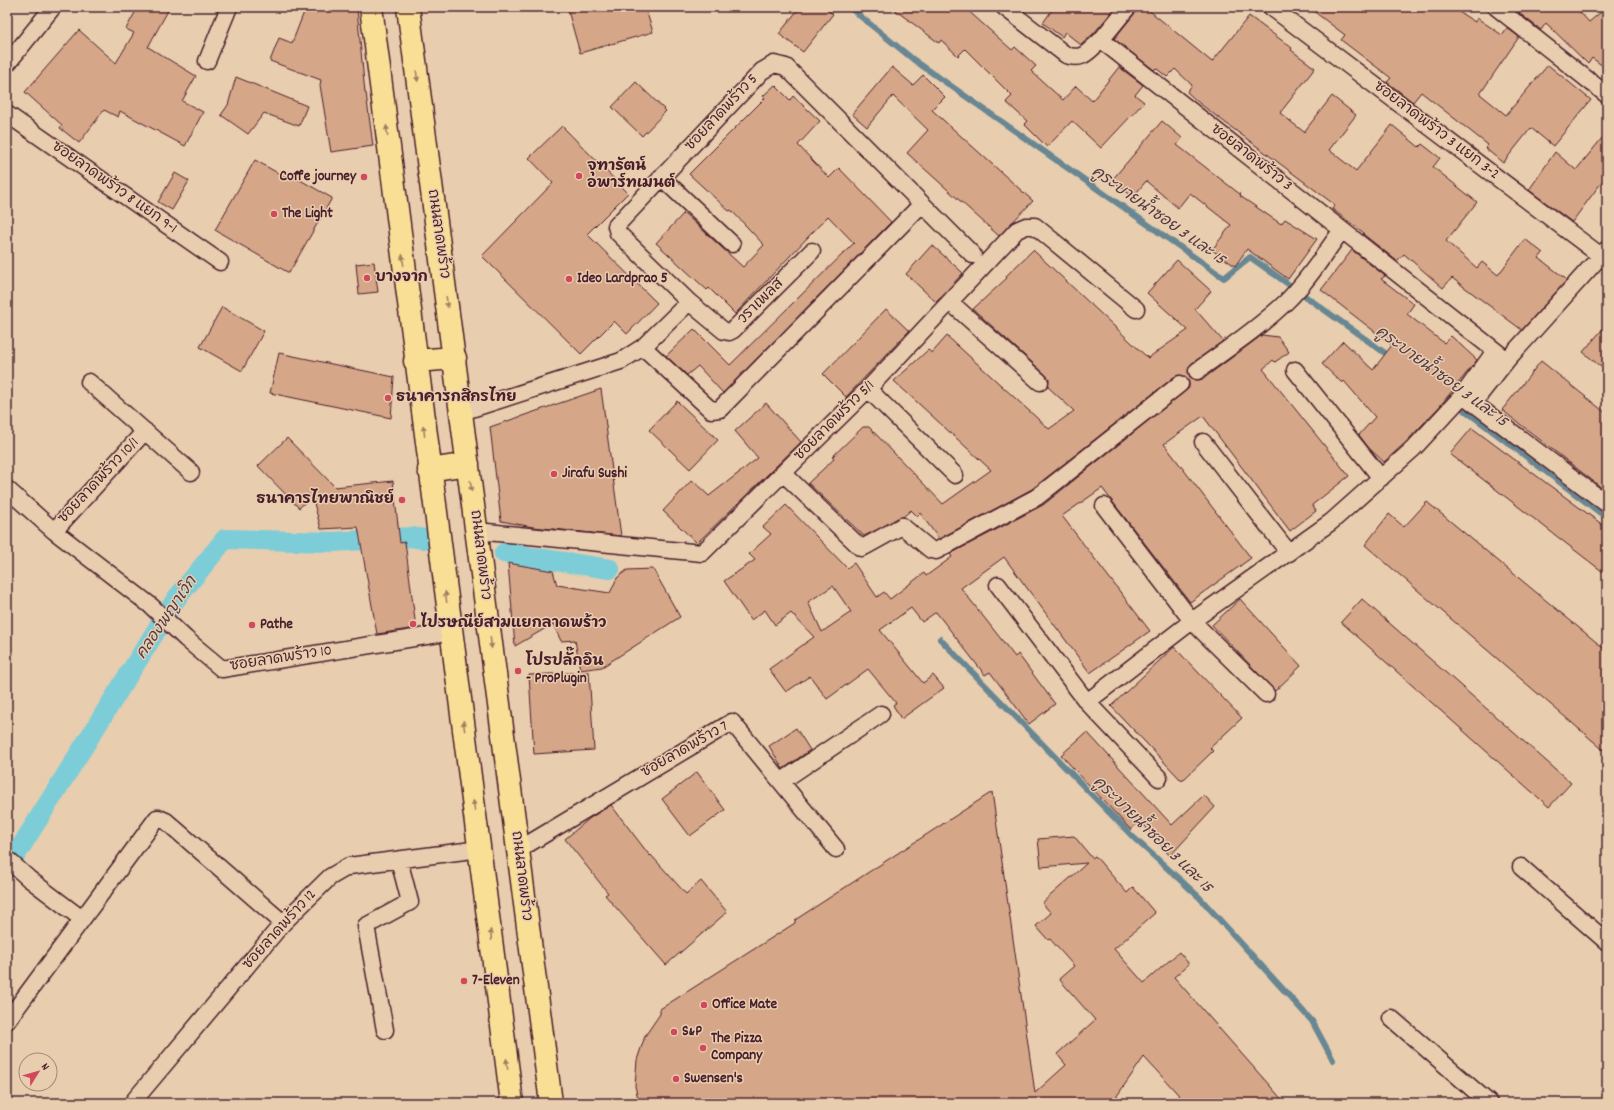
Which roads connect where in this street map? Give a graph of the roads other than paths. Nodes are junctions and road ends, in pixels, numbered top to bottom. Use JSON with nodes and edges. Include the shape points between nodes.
{"nodes":[{"id":1,"x":53,"y":7,"type":"edge"},
{"id":2,"x":229,"y":7,"type":"edge"},
{"id":3,"x":371,"y":7,"type":"edge"},
{"id":4,"x":408,"y":7,"type":"edge"},
{"id":5,"x":1004,"y":7,"type":"edge"},
{"id":6,"x":1128,"y":7,"type":"edge"},
{"id":7,"x":1271,"y":7,"type":"edge"},
{"id":8,"x":1496,"y":7,"type":"edge"},
{"id":9,"x":1101,"y":40,"type":"junction"},
{"id":10,"x":207,"y":61,"type":"dead end"},
{"id":11,"x":7,"y":64,"type":"edge"},
{"id":12,"x":1607,"y":95,"type":"edge"},
{"id":13,"x":7,"y":114,"type":"edge"},
{"id":14,"x":661,"y":177,"type":"junction"},
{"id":15,"x":922,"y":204,"type":"junction"},
{"id":16,"x":1342,"y":230,"type":"junction"},
{"id":17,"x":732,"y":244,"type":"dead end"},
{"id":18,"x":812,"y":251,"type":"dead end"},
{"id":19,"x":1604,"y":253,"type":"edge"},
{"id":20,"x":973,"y":255,"type":"dead end"},
{"id":21,"x":220,"y":262,"type":"dead end"},
{"id":22,"x":689,"y":302,"type":"junction"},
{"id":23,"x":950,"y":302,"type":"junction"},
{"id":24,"x":1136,"y":310,"type":"dead end"},
{"id":25,"x":643,"y":347,"type":"junction"},
{"id":26,"x":1501,"y":356,"type":"junction"},
{"id":27,"x":455,"y":358,"type":"junction"},
{"id":28,"x":415,"y":361,"type":"junction"},
{"id":29,"x":1197,"y":370,"type":"dead end"},
{"id":30,"x":1294,"y":370,"type":"dead end"},
{"id":31,"x":89,"y":382,"type":"dead end"},
{"id":32,"x":1040,"y":382,"type":"dead end"},
{"id":33,"x":1180,"y":384,"type":"dead end"},
{"id":34,"x":868,"y":389,"type":"junction"},
{"id":35,"x":1461,"y":402,"type":"junction"},
{"id":36,"x":462,"y":412,"type":"junction"},
{"id":37,"x":145,"y":431,"type":"junction"},
{"id":38,"x":1203,"y":442,"type":"dead end"},
{"id":39,"x":468,"y":464,"type":"junction"},
{"id":40,"x":429,"y":470,"type":"junction"},
{"id":41,"x":192,"y":472,"type":"dead end"},
{"id":42,"x":783,"y":473,"type":"junction"},
{"id":43,"x":956,"y":475,"type":"dead end"},
{"id":44,"x":1381,"y":478,"type":"junction"},
{"id":45,"x":10,"y":498,"type":"edge"},
{"id":46,"x":1607,"y":504,"type":"edge"},
{"id":47,"x":1104,"y":506,"type":"dead end"},
{"id":48,"x":54,"y":531,"type":"junction"},
{"id":49,"x":477,"y":531,"type":"junction"},
{"id":50,"x":1289,"y":554,"type":"junction"},
{"id":51,"x":998,"y":585,"type":"dead end"},
{"id":52,"x":1192,"y":621,"type":"junction"},
{"id":53,"x":451,"y":632,"type":"junction"},
{"id":54,"x":1266,"y":694,"type":"dead end"},
{"id":55,"x":1087,"y":702,"type":"junction"},
{"id":56,"x":881,"y":714,"type":"dead end"},
{"id":57,"x":1159,"y":778,"type":"dead end"},
{"id":58,"x":782,"y":781,"type":"junction"},
{"id":59,"x":480,"y":849,"type":"junction"},
{"id":60,"x":836,"y":849,"type":"dead end"},
{"id":61,"x":518,"y":850,"type":"junction"},
{"id":62,"x":7,"y":859,"type":"edge"},
{"id":63,"x":399,"y":860,"type":"junction"},
{"id":64,"x":1520,"y":867,"type":"dead end"},
{"id":65,"x":82,"y":919,"type":"junction"},
{"id":66,"x":283,"y":923,"type":"junction"},
{"id":67,"x":1607,"y":942,"type":"edge"},
{"id":68,"x":1391,"y":1018,"type":"dead end"},
{"id":69,"x":7,"y":1021,"type":"edge"},
{"id":70,"x":385,"y":1030,"type":"dead end"},
{"id":71,"x":132,"y":1103,"type":"edge"},
{"id":72,"x":512,"y":1103,"type":"edge"},
{"id":73,"x":551,"y":1103,"type":"edge"},
{"id":74,"x":1488,"y":1103,"type":"edge"}],
"edges":[{"from":1,"to":11,"type":"street"},
{"from":2,"to":10,"type":"street"},
{"from":28,"to":3,"type":"main road","one_way":true},
{"from":4,"to":27,"type":"main road","name":"ถนนลาดพร้าว","one_way":true},
{"from":5,"to":9,"type":"street","via":[[1066,55],[1075,58],[1084,55]]},
{"from":6,"to":9,"type":"street"},
{"from":7,"to":19,"type":"street","name":"ซอยลาดพร้าว 3 แยก 3-2"},
{"from":8,"to":12,"type":"street"},
{"from":9,"to":16,"type":"street","name":"ซอยลาดพร้าว 3"},
{"from":13,"to":21,"type":"street","name":"ซอยลาดพร้าว 8 แยก 9-1"},
{"from":14,"to":15,"type":"street","name":"ซอยลาดพร้าว 5","via":[[762,71],[774,64],[786,67]]},
{"from":14,"to":17,"type":"street"},
{"from":14,"to":22,"type":"street","name":"ซอยลาดพร้าว 5","via":[[616,229]]},
{"from":15,"to":20,"type":"street","name":"ซอยลาดพร้าว 5"},
{"from":15,"to":25,"type":"street","via":[[720,409],[711,410]]},
{"from":16,"to":26,"type":"street","name":"ซอยลาดพร้าว 3"},
{"from":16,"to":29,"type":"street","via":[[1296,290],[1260,325]]},
{"from":18,"to":22,"type":"street","name":"วราเพลส","via":[[729,332],[724,331]]},
{"from":19,"to":26,"type":"street"},
{"from":22,"to":25,"type":"street"},
{"from":23,"to":24,"type":"street","name":"ซอยลาดพร้าว 5/1","via":[[1017,230],[1035,226]]},
{"from":23,"to":32,"type":"street"},
{"from":23,"to":34,"type":"street","name":"ซอยลาดพร้าว 5/1"},
{"from":25,"to":36,"type":"street","via":[[622,361]]},
{"from":26,"to":35,"type":"street"},
{"from":27,"to":28,"type":"main road"},
{"from":27,"to":36,"type":"main road","name":"ถนนลาดพร้าว"},
{"from":40,"to":28,"type":"main road","one_way":true},
{"from":30,"to":44,"type":"street"},
{"from":31,"to":37,"type":"street","name":"ซอยลาดพร้าว 10/1"},
{"from":33,"to":42,"type":"street","via":[[1037,497],[936,551],[931,550],[902,526],[861,548]]},
{"from":34,"to":42,"type":"street","name":"ซอยลาดพร้าว 5/1"},
{"from":34,"to":43,"type":"street"},
{"from":35,"to":44,"type":"street"},
{"from":35,"to":46,"type":"street"},
{"from":36,"to":39,"type":"main road","name":"ถนนลาดพร้าว"},
{"from":37,"to":41,"type":"street","name":"ซอยลาดพร้าว 10/1"},
{"from":37,"to":48,"type":"street","name":"ซอยลาดพร้าว 10/1"},
{"from":38,"to":50,"type":"street"},
{"from":39,"to":40,"type":"main road"},
{"from":39,"to":49,"type":"main road","name":"ถนนลาดพร้าว","one_way":true},
{"from":53,"to":40,"type":"main road","one_way":true},
{"from":42,"to":49,"type":"street","name":"ซอยลาดพร้าว 5/1","via":[[702,553]]},
{"from":44,"to":50,"type":"street","via":[[1331,522]]},
{"from":45,"to":48,"type":"street","name":"ซอยลาดพร้าว 10"},
{"from":47,"to":52,"type":"street"},
{"from":48,"to":53,"type":"street","name":"ซอยลาดพร้าว 10","via":[[150,605],[222,669]]},
{"from":49,"to":61,"type":"main road","name":"ถนนลาดพร้าว","one_way":true},
{"from":50,"to":52,"type":"street"},
{"from":51,"to":55,"type":"street"},
{"from":52,"to":54,"type":"street"},
{"from":52,"to":55,"type":"street"},
{"from":59,"to":53,"type":"main road","one_way":true},
{"from":55,"to":57,"type":"street"},
{"from":56,"to":58,"type":"street"},
{"from":58,"to":60,"type":"street","name":"ซอยลาดพร้าว 7"},
{"from":58,"to":61,"type":"street","name":"ซอยลาดพร้าว 7","via":[[734,722],[730,722]]},
{"from":59,"to":63,"type":"street","name":"ซอยลาดพร้าว 12"},
{"from":72,"to":59,"type":"main road","one_way":true},
{"from":61,"to":73,"type":"main road","name":"ถนนลาดพร้าว"},
{"from":62,"to":65,"type":"street"},
{"from":63,"to":66,"type":"street","name":"ซอยลาดพร้าว 12","via":[[349,866],[340,870]]},
{"from":63,"to":70,"type":"street","via":[[410,902],[366,926]]},
{"from":64,"to":67,"type":"street"},
{"from":65,"to":66,"type":"street","via":[[159,818],[166,821]]},
{"from":65,"to":69,"type":"street"},
{"from":66,"to":71,"type":"street","name":"ซอยลาดพร้าว 12"},
{"from":68,"to":74,"type":"street"}]}
